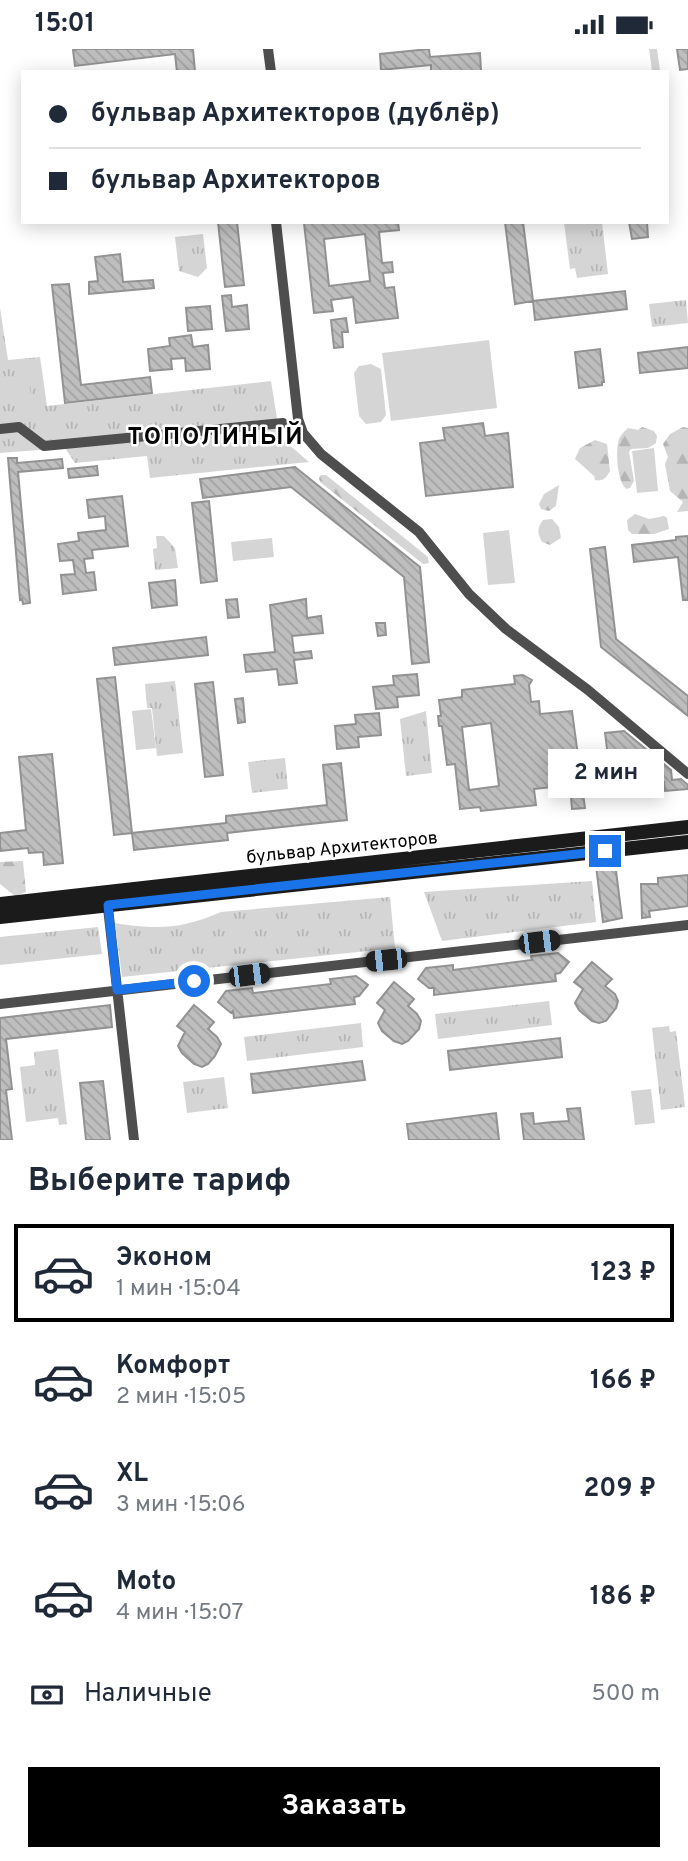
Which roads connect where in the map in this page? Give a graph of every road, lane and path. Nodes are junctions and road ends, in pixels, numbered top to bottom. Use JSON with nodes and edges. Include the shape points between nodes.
{"nodes":[{"id":1,"x":268,"y":49,"type":"edge"},
{"id":2,"x":271,"y":70,"type":"edge"},
{"id":3,"x":276,"y":224,"type":"edge"},
{"id":4,"x":283,"y":423,"type":"dead end"},
{"id":5,"x":0,"y":429,"type":"edge"},
{"id":6,"x":688,"y":774,"type":"edge"},
{"id":7,"x":688,"y":827,"type":"edge"},
{"id":8,"x":688,"y":842,"type":"edge"},
{"id":9,"x":107,"y":899,"type":"junction"},
{"id":10,"x":0,"y":904,"type":"edge"},
{"id":11,"x":0,"y":917,"type":"edge"},
{"id":12,"x":688,"y":925,"type":"edge"},
{"id":13,"x":117,"y":990,"type":"junction"},
{"id":14,"x":0,"y":1004,"type":"edge"},
{"id":15,"x":134,"y":1140,"type":"edge"}],
"edges":[{"from":1,"to":2,"type":"street"},
{"from":3,"to":6,"type":"street","via":[[303,433],[321,454],[419,532],[496,620]]},
{"from":4,"to":5,"type":"street","via":[[44,446],[19,427]]},
{"from":7,"to":9,"type":"main road","name":"бульвар Архитекторов"},
{"from":8,"to":9,"type":"main road","name":"бульвар Архитекторов"},
{"from":9,"to":10,"type":"main road","name":"бульвар Архитекторов"},
{"from":9,"to":11,"type":"main road","name":"бульвар Архитекторов"},
{"from":9,"to":13,"type":"street"},
{"from":12,"to":13,"type":"street"},
{"from":13,"to":14,"type":"street"},
{"from":13,"to":15,"type":"street"}]}
